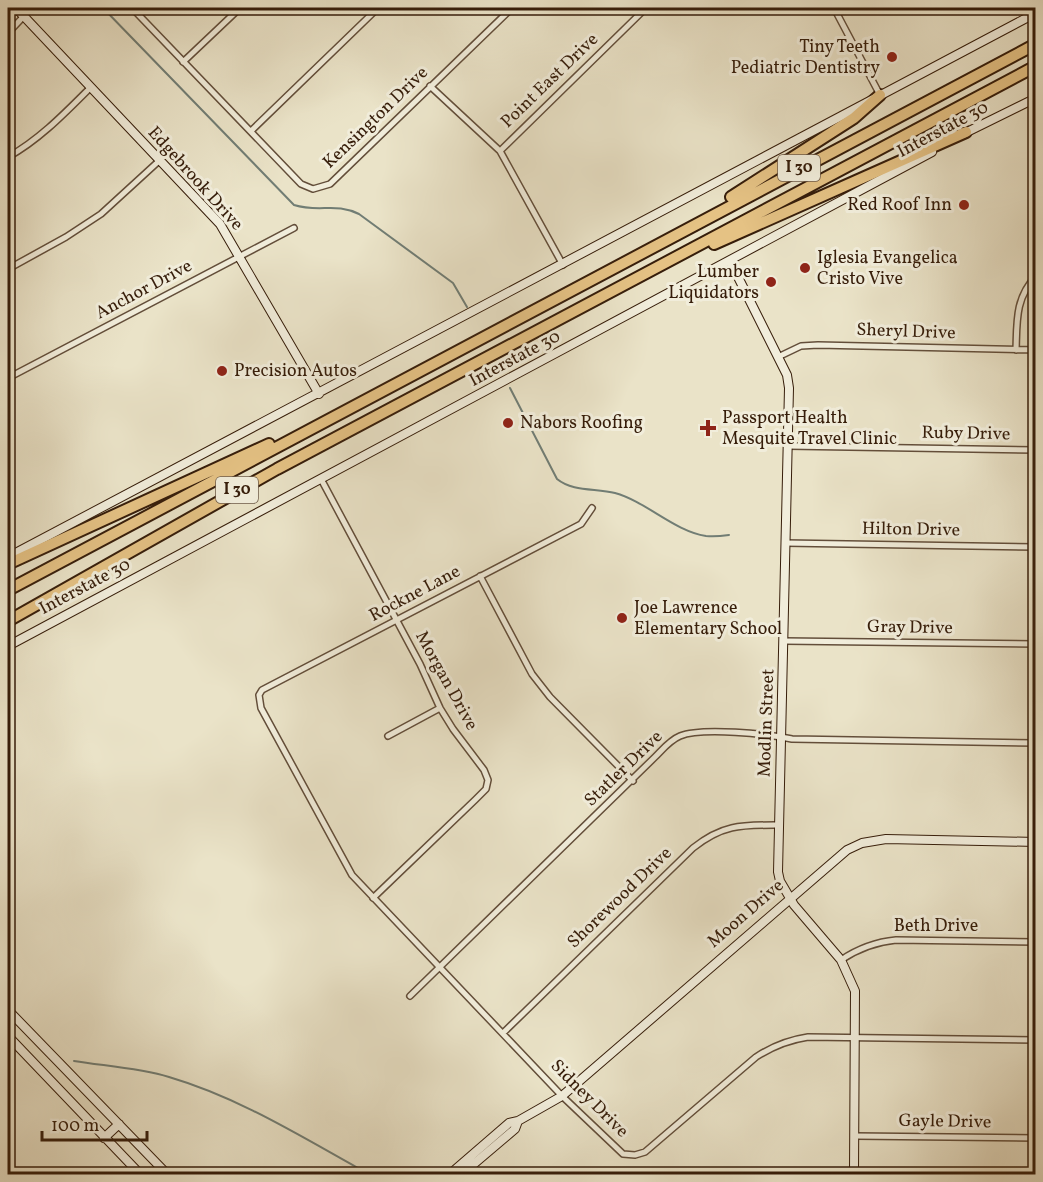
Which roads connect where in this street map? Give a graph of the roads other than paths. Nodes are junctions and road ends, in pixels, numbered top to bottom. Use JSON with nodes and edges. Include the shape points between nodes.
{"nodes":[{"id":1,"x":16,"y":8,"type":"edge"},
{"id":2,"x":132,"y":8,"type":"edge"},
{"id":3,"x":240,"y":8,"type":"edge"},
{"id":4,"x":378,"y":8,"type":"edge"},
{"id":5,"x":512,"y":8,"type":"edge"},
{"id":6,"x":646,"y":8,"type":"edge"},
{"id":7,"x":834,"y":8,"type":"edge"},
{"id":8,"x":1035,"y":13,"type":"edge"},
{"id":9,"x":24,"y":16,"type":"junction"},
{"id":10,"x":8,"y":33,"type":"edge"},
{"id":11,"x":1035,"y":44,"type":"edge"},
{"id":12,"x":183,"y":62,"type":"junction"},
{"id":13,"x":1035,"y":66,"type":"edge"},
{"id":14,"x":430,"y":86,"type":"junction"},
{"id":15,"x":90,"y":88,"type":"junction"},
{"id":16,"x":880,"y":95,"type":"junction"},
{"id":17,"x":1035,"y":98,"type":"edge"},
{"id":18,"x":250,"y":131,"type":"junction"},
{"id":19,"x":966,"y":132,"type":"junction"},
{"id":20,"x":500,"y":151,"type":"junction"},
{"id":21,"x":8,"y":157,"type":"edge"},
{"id":22,"x":160,"y":160,"type":"junction"},
{"id":23,"x":294,"y":228,"type":"dead end"},
{"id":24,"x":673,"y":235,"type":"junction"},
{"id":25,"x":241,"y":256,"type":"junction"},
{"id":26,"x":730,"y":261,"type":"junction"},
{"id":27,"x":563,"y":265,"type":"junction"},
{"id":28,"x":662,"y":266,"type":"junction"},
{"id":29,"x":8,"y":269,"type":"edge"},
{"id":30,"x":1035,"y":276,"type":"edge"},
{"id":31,"x":1016,"y":350,"type":"junction"},
{"id":32,"x":1035,"y":350,"type":"edge"},
{"id":33,"x":778,"y":357,"type":"junction"},
{"id":34,"x":8,"y":378,"type":"edge"},
{"id":35,"x":319,"y":394,"type":"junction"},
{"id":36,"x":327,"y":419,"type":"junction"},
{"id":37,"x":788,"y":446,"type":"junction"},
{"id":38,"x":1035,"y":450,"type":"edge"},
{"id":39,"x":321,"y":479,"type":"junction"},
{"id":40,"x":592,"y":507,"type":"dead end"},
{"id":41,"x":785,"y":543,"type":"junction"},
{"id":42,"x":1035,"y":547,"type":"edge"},
{"id":43,"x":8,"y":558,"type":"edge"},
{"id":44,"x":8,"y":564,"type":"edge"},
{"id":45,"x":480,"y":576,"type":"junction"},
{"id":46,"x":8,"y":590,"type":"edge"},
{"id":47,"x":8,"y":621,"type":"edge"},
{"id":48,"x":396,"y":621,"type":"junction"},
{"id":49,"x":784,"y":641,"type":"junction"},
{"id":50,"x":1035,"y":644,"type":"edge"},
{"id":51,"x":8,"y":646,"type":"edge"},
{"id":52,"x":261,"y":708,"type":"joint"},
{"id":53,"x":440,"y":708,"type":"junction"},
{"id":54,"x":388,"y":736,"type":"dead end"},
{"id":55,"x":782,"y":737,"type":"junction"},
{"id":56,"x":1035,"y":743,"type":"edge"},
{"id":57,"x":633,"y":780,"type":"junction"},
{"id":58,"x":779,"y":825,"type":"junction"},
{"id":59,"x":1035,"y":842,"type":"edge"},
{"id":60,"x":373,"y":898,"type":"junction"},
{"id":61,"x":788,"y":898,"type":"junction"},
{"id":62,"x":1035,"y":942,"type":"edge"},
{"id":63,"x":841,"y":960,"type":"junction"},
{"id":64,"x":441,"y":968,"type":"junction"},
{"id":65,"x":410,"y":996,"type":"dead end"},
{"id":66,"x":8,"y":1010,"type":"edge"},
{"id":67,"x":503,"y":1033,"type":"junction"},
{"id":68,"x":8,"y":1036,"type":"edge"},
{"id":69,"x":856,"y":1038,"type":"junction"},
{"id":70,"x":1035,"y":1040,"type":"edge"},
{"id":71,"x":562,"y":1095,"type":"junction"},
{"id":72,"x":518,"y":1121,"type":"junction"},
{"id":73,"x":118,"y":1124,"type":"junction"},
{"id":74,"x":855,"y":1136,"type":"junction"},
{"id":75,"x":104,"y":1138,"type":"junction"},
{"id":76,"x":1035,"y":1138,"type":"edge"},
{"id":77,"x":140,"y":1174,"type":"edge"},
{"id":78,"x":167,"y":1174,"type":"edge"},
{"id":79,"x":450,"y":1174,"type":"edge"},
{"id":80,"x":462,"y":1174,"type":"edge"},
{"id":81,"x":854,"y":1174,"type":"edge"}],
"edges":[{"from":1,"to":9,"type":"main road","name":"Edgebrook Drive"},
{"from":2,"to":12,"type":"street","name":"Kensington Drive"},
{"from":3,"to":12,"type":"street"},
{"from":4,"to":18,"type":"street"},
{"from":5,"to":14,"type":"street","name":"Kensington Drive"},
{"from":6,"to":20,"type":"street","name":"Point East Drive"},
{"from":7,"to":16,"type":"street"},
{"from":8,"to":16,"type":"main road"},
{"from":9,"to":10,"type":"street"},
{"from":9,"to":15,"type":"main road","name":"Edgebrook Drive"},
{"from":11,"to":24,"type":"highway","number":"I 30"},
{"from":12,"to":18,"type":"street","name":"Kensington Drive"},
{"from":13,"to":28,"type":"highway","number":"I 30"},
{"from":14,"to":18,"type":"street","name":"Kensington Drive","via":[[322,188],[304,187]]},
{"from":14,"to":20,"type":"street"},
{"from":15,"to":21,"type":"street","via":[[59,119]]},
{"from":15,"to":22,"type":"main road","name":"Edgebrook Drive"},
{"from":16,"to":24,"type":"highway","via":[[854,118]]},
{"from":16,"to":27,"type":"main road"},
{"from":17,"to":19,"type":"main road","name":"Interstate 30"},
{"from":19,"to":26,"type":"main road","name":"Interstate 30"},
{"from":19,"to":28,"type":"highway"},
{"from":20,"to":27,"type":"street"},
{"from":22,"to":25,"type":"main road","name":"Edgebrook Drive","via":[[220,224]]},
{"from":22,"to":29,"type":"street","via":[[101,214]]},
{"from":23,"to":25,"type":"street","name":"Anchor Drive"},
{"from":24,"to":36,"type":"highway","number":"I 30"},
{"from":25,"to":34,"type":"street","name":"Anchor Drive"},
{"from":25,"to":35,"type":"main road","name":"Edgebrook Drive"},
{"from":26,"to":33,"type":"main road","name":"Modlin Street"},
{"from":26,"to":39,"type":"main road","name":"Interstate 30"},
{"from":27,"to":35,"type":"main road"},
{"from":28,"to":47,"type":"highway","number":"I 30","via":[[277,469]]},
{"from":30,"to":31,"type":"street","via":[[1019,302]]},
{"from":31,"to":32,"type":"street","name":"Sheryl Drive"},
{"from":31,"to":33,"type":"street","name":"Sheryl Drive","via":[[818,345],[801,346]]},
{"from":33,"to":37,"type":"main road","name":"Modlin Street","via":[[789,388]]},
{"from":35,"to":43,"type":"main road"},
{"from":36,"to":44,"type":"highway","via":[[150,496]]},
{"from":36,"to":46,"type":"highway","number":"I 30"},
{"from":37,"to":38,"type":"street","name":"Ruby Drive"},
{"from":37,"to":41,"type":"main road","name":"Modlin Street"},
{"from":39,"to":48,"type":"street","name":"Morgan Drive"},
{"from":39,"to":51,"type":"main road","name":"Interstate 30"},
{"from":40,"to":45,"type":"street","name":"Rockne Lane","via":[[581,524]]},
{"from":41,"to":42,"type":"street","name":"Hilton Drive"},
{"from":41,"to":49,"type":"main road","name":"Modlin Street"},
{"from":45,"to":48,"type":"street","name":"Rockne Lane"},
{"from":45,"to":57,"type":"street","via":[[532,674]]},
{"from":48,"to":52,"type":"street","name":"Rockne Lane","via":[[262,690]]},
{"from":48,"to":53,"type":"street","name":"Morgan Drive"},
{"from":49,"to":50,"type":"street","name":"Gray Drive"},
{"from":49,"to":55,"type":"main road","name":"Modlin Street"},
{"from":52,"to":60,"type":"street","name":"Sidney Drive","via":[[352,875]]},
{"from":53,"to":54,"type":"street"},
{"from":53,"to":60,"type":"street","name":"Morgan Drive","via":[[484,770],[486,789]]},
{"from":55,"to":56,"type":"street","name":"Statler Drive"},
{"from":55,"to":57,"type":"street","name":"Statler Drive","via":[[682,735]]},
{"from":55,"to":58,"type":"main road","name":"Modlin Street"},
{"from":57,"to":64,"type":"street","name":"Statler Drive"},
{"from":58,"to":61,"type":"main road","name":"Modlin Street","via":[[778,872]]},
{"from":58,"to":67,"type":"street","name":"Shorewood Drive","via":[[742,825],[710,834]]},
{"from":59,"to":61,"type":"main road","name":"Moon Drive","via":[[871,841],[840,854]]},
{"from":60,"to":64,"type":"street","name":"Sidney Drive"},
{"from":61,"to":63,"type":"main road","name":"Modlin Street"},
{"from":61,"to":71,"type":"main road","name":"Moon Drive"},
{"from":62,"to":63,"type":"street","name":"Beth Drive","via":[[896,940],[858,949]]},
{"from":63,"to":69,"type":"main road","name":"Modlin Street","via":[[855,991]]},
{"from":64,"to":65,"type":"street","name":"Statler Drive"},
{"from":64,"to":67,"type":"street","name":"Sidney Drive"},
{"from":66,"to":73,"type":"main road"},
{"from":67,"to":71,"type":"street","name":"Sidney Drive"},
{"from":68,"to":75,"type":"main road"},
{"from":69,"to":70,"type":"street","name":"Sidney Drive"},
{"from":69,"to":71,"type":"street","name":"Sidney Drive","via":[[808,1037],[773,1046],[645,1152],[635,1155],[615,1149]]},
{"from":69,"to":74,"type":"main road","name":"Modlin Street"},
{"from":71,"to":72,"type":"main road","name":"Moon Drive"},
{"from":72,"to":79,"type":"main road","name":"Moon Drive","via":[[510,1123]]},
{"from":72,"to":80,"type":"main road","name":"Moon Drive","via":[[515,1129]]},
{"from":73,"to":75,"type":"main road"},
{"from":73,"to":78,"type":"main road"},
{"from":74,"to":76,"type":"street","name":"Gayle Drive"},
{"from":74,"to":81,"type":"main road","name":"Modlin Street"},
{"from":75,"to":77,"type":"main road"}]}
